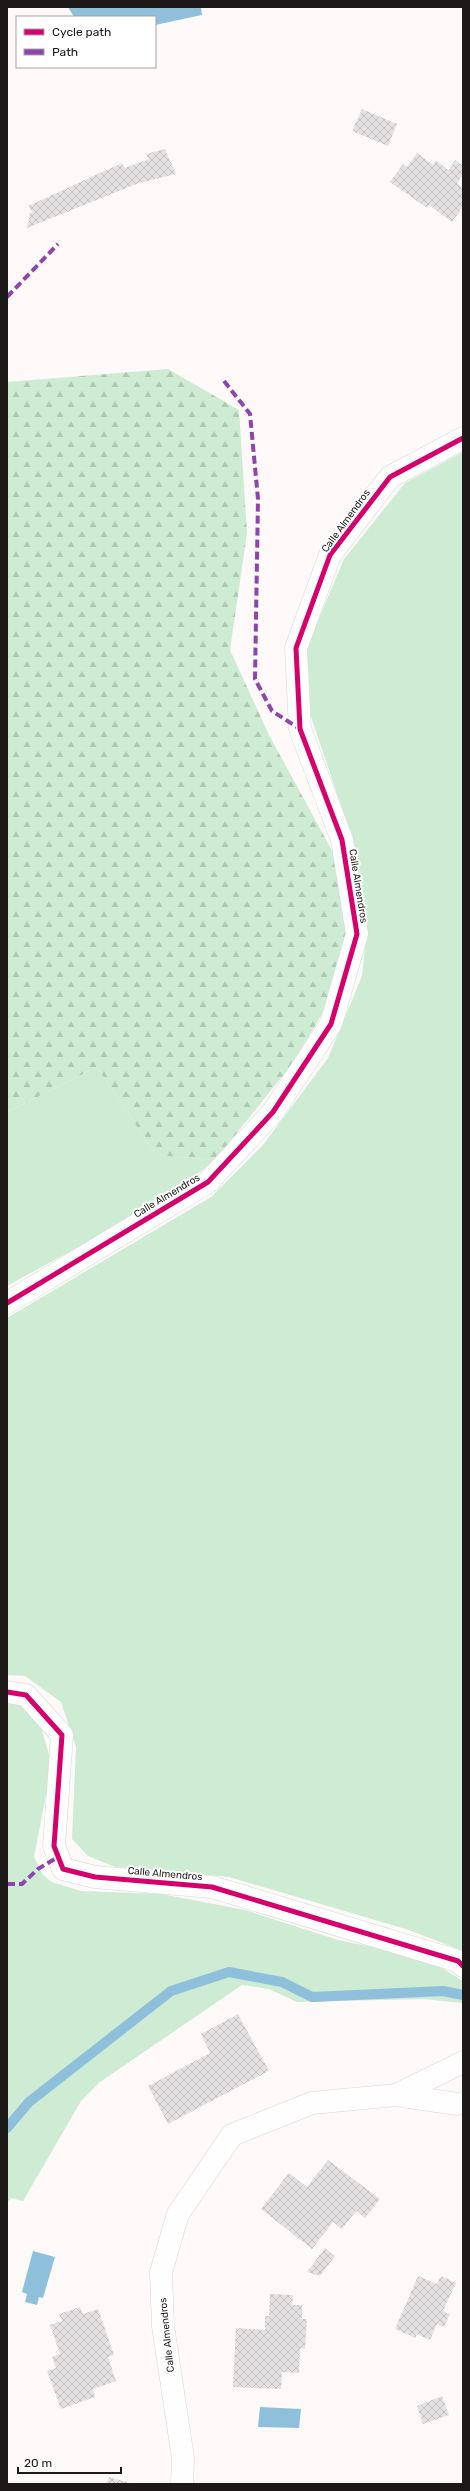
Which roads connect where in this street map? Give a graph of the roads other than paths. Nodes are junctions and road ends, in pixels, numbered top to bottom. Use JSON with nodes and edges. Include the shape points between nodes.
{"nodes":[{"id":1,"x":463,"y":438,"type":"edge"},
{"id":2,"x":7,"y":1303,"type":"edge"},
{"id":3,"x":7,"y":1692,"type":"edge"},
{"id":4,"x":463,"y":1966,"type":"edge"},
{"id":5,"x":463,"y":2062,"type":"edge"},
{"id":6,"x":396,"y":2095,"type":"junction"},
{"id":7,"x":463,"y":2102,"type":"edge"},
{"id":8,"x":182,"y":2484,"type":"edge"}],
"edges":[{"from":1,"to":2,"type":"street","name":"Calle Almendros","via":[[390,477],[330,555],[296,648],[300,729],[342,840],[357,934],[331,1024],[273,1112],[208,1182]]},
{"from":3,"to":4,"type":"street","name":"Calle Almendros","via":[[26,1695],[62,1735],[54,1846],[63,1869],[95,1877],[212,1887],[458,1961]]},
{"from":5,"to":6,"type":"street","name":"Calle Almendros"},
{"from":6,"to":7,"type":"street","name":"Calle Almendros","via":[[457,2104]]},
{"from":6,"to":8,"type":"street","name":"Calle Almendros","via":[[312,2103],[232,2135],[178,2214],[161,2272],[163,2326],[183,2458]]}]}
